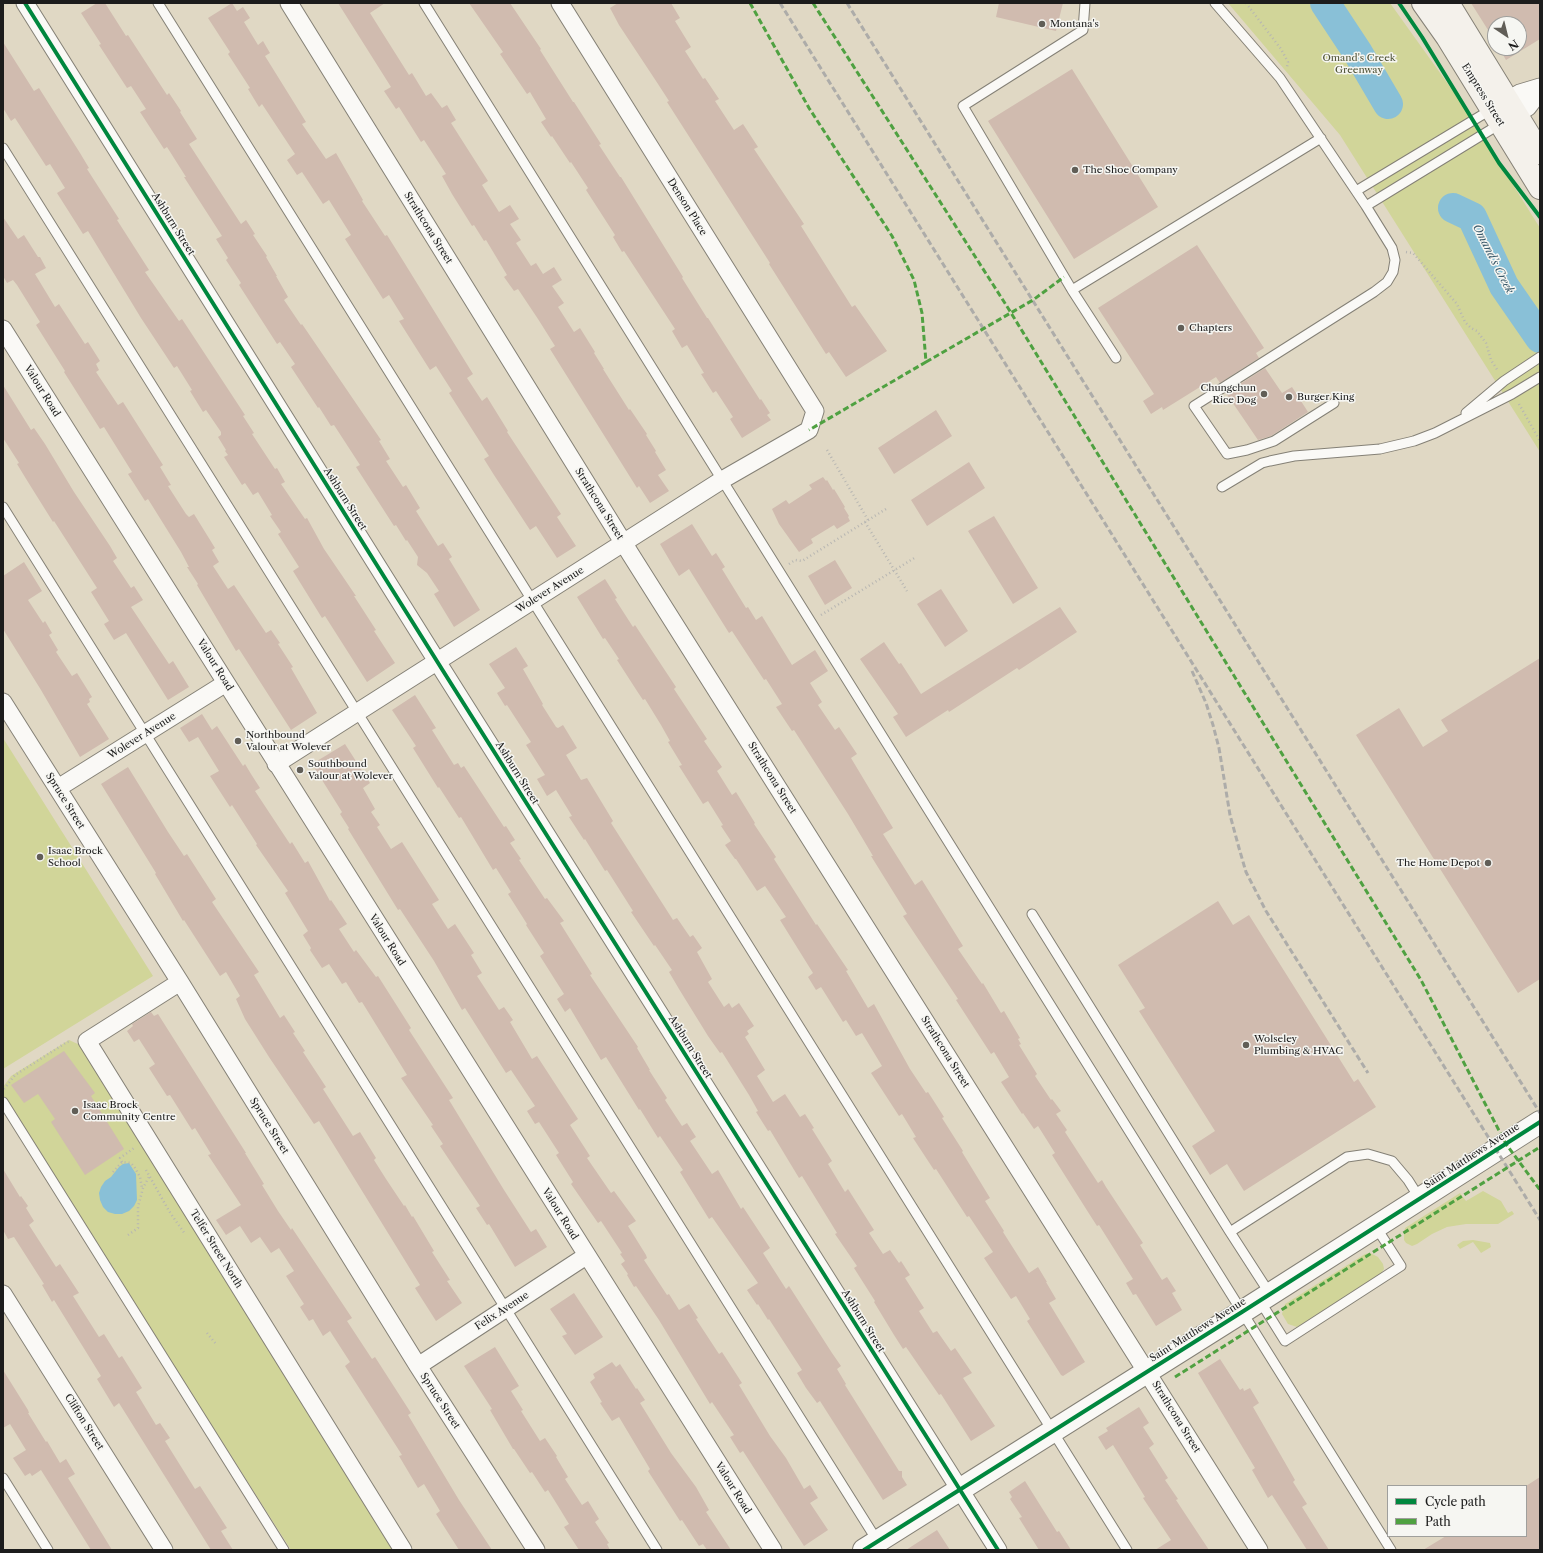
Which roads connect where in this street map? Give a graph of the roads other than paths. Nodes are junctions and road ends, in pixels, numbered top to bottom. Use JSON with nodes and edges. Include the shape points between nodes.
{"nodes":[{"id":1,"x":25,"y":3,"type":"edge"},
{"id":2,"x":158,"y":3,"type":"edge"},
{"id":3,"x":289,"y":3,"type":"edge"},
{"id":4,"x":424,"y":3,"type":"edge"},
{"id":5,"x":560,"y":3,"type":"edge"},
{"id":6,"x":1085,"y":3,"type":"edge"},
{"id":7,"x":1215,"y":3,"type":"edge"},
{"id":8,"x":1424,"y":3,"type":"edge"},
{"id":9,"x":1448,"y":3,"type":"edge"},
{"id":10,"x":1540,"y":87,"type":"edge"},
{"id":11,"x":1540,"y":91,"type":"edge"},
{"id":12,"x":1504,"y":112,"type":"junction"},
{"id":13,"x":1321,"y":138,"type":"junction"},
{"id":14,"x":3,"y":148,"type":"edge"},
{"id":15,"x":1540,"y":153,"type":"edge"},
{"id":16,"x":1540,"y":188,"type":"edge"},
{"id":17,"x":1356,"y":191,"type":"junction"},
{"id":18,"x":1366,"y":206,"type":"junction"},
{"id":19,"x":1072,"y":290,"type":"junction"},
{"id":20,"x":3,"y":329,"type":"edge"},
{"id":21,"x":1540,"y":357,"type":"edge"},
{"id":22,"x":1116,"y":358,"type":"dead end"},
{"id":23,"x":1540,"y":377,"type":"edge"},
{"id":24,"x":1334,"y":403,"type":"dead end"},
{"id":25,"x":815,"y":412,"type":"joint"},
{"id":26,"x":1455,"y":422,"type":"junction"},
{"id":27,"x":722,"y":480,"type":"junction"},
{"id":28,"x":1222,"y":487,"type":"dead end"},
{"id":29,"x":3,"y":507,"type":"edge"},
{"id":30,"x":624,"y":544,"type":"junction"},
{"id":31,"x":533,"y":600,"type":"junction"},
{"id":32,"x":438,"y":662,"type":"junction"},
{"id":33,"x":226,"y":683,"type":"junction"},
{"id":34,"x":3,"y":702,"type":"edge"},
{"id":35,"x":358,"y":713,"type":"junction"},
{"id":36,"x":145,"y":734,"type":"junction"},
{"id":37,"x":276,"y":764,"type":"junction"},
{"id":38,"x":58,"y":788,"type":"junction"},
{"id":39,"x":1032,"y":914,"type":"dead end"},
{"id":40,"x":180,"y":982,"type":"junction"},
{"id":41,"x":3,"y":1102,"type":"edge"},
{"id":42,"x":1540,"y":1122,"type":"edge"},
{"id":43,"x":1420,"y":1199,"type":"junction"},
{"id":44,"x":1376,"y":1227,"type":"junction"},
{"id":45,"x":1230,"y":1232,"type":"junction"},
{"id":46,"x":586,"y":1256,"type":"junction"},
{"id":47,"x":3,"y":1294,"type":"edge"},
{"id":48,"x":1257,"y":1303,"type":"junction"},
{"id":49,"x":505,"y":1309,"type":"junction"},
{"id":50,"x":418,"y":1366,"type":"junction"},
{"id":51,"x":1147,"y":1371,"type":"junction"},
{"id":52,"x":1052,"y":1431,"type":"junction"},
{"id":53,"x":3,"y":1478,"type":"edge"},
{"id":54,"x":960,"y":1489,"type":"junction"},
{"id":55,"x":875,"y":1547,"type":"edge"},
{"id":56,"x":48,"y":1550,"type":"edge"},
{"id":57,"x":164,"y":1550,"type":"edge"},
{"id":58,"x":284,"y":1550,"type":"edge"},
{"id":59,"x":403,"y":1550,"type":"edge"},
{"id":60,"x":536,"y":1550,"type":"edge"},
{"id":61,"x":657,"y":1550,"type":"edge"},
{"id":62,"x":773,"y":1550,"type":"edge"},
{"id":63,"x":998,"y":1550,"type":"edge"},
{"id":64,"x":1127,"y":1550,"type":"edge"},
{"id":65,"x":1259,"y":1550,"type":"edge"},
{"id":66,"x":1391,"y":1550,"type":"edge"}],
"edges":[{"from":1,"to":32,"type":"street","name":"Ashburn Street"},
{"from":2,"to":31,"type":"lane"},
{"from":3,"to":30,"type":"street","name":"Strathcona Street"},
{"from":4,"to":27,"type":"lane"},
{"from":5,"to":25,"type":"street","name":"Denson Place"},
{"from":6,"to":19,"type":"lane","via":[[1083,30],[963,106]]},
{"from":7,"to":13,"type":"lane","via":[[1280,78]]},
{"from":8,"to":12,"type":"main road","name":"Empress Street"},
{"from":9,"to":12,"type":"main road","name":"Empress Street"},
{"from":10,"to":12,"type":"street","via":[[1520,93]]},
{"from":11,"to":12,"type":"street","via":[[1528,107]]},
{"from":12,"to":15,"type":"main road","name":"Empress Street"},
{"from":12,"to":16,"type":"main road","name":"Empress Street"},
{"from":12,"to":17,"type":"lane"},
{"from":12,"to":18,"type":"lane"},
{"from":13,"to":17,"type":"lane"},
{"from":13,"to":19,"type":"lane"},
{"from":14,"to":35,"type":"lane"},
{"from":17,"to":18,"type":"lane"},
{"from":18,"to":24,"type":"lane","via":[[1392,248],[1395,260],[1393,272],[1387,282],[1194,406],[1227,454],[1274,441]]},
{"from":19,"to":22,"type":"lane"},
{"from":20,"to":33,"type":"street","name":"Valour Road"},
{"from":21,"to":26,"type":"lane","via":[[1504,381]]},
{"from":23,"to":26,"type":"lane"},
{"from":25,"to":27,"type":"street","name":"Wolever Avenue","via":[[809,430]]},
{"from":26,"to":28,"type":"lane","via":[[1414,441],[1396,446],[1294,456],[1262,463]]},
{"from":27,"to":30,"type":"street","name":"Wolever Avenue"},
{"from":27,"to":48,"type":"lane","via":[[810,621]]},
{"from":29,"to":36,"type":"lane"},
{"from":30,"to":31,"type":"street","name":"Wolever Avenue"},
{"from":30,"to":51,"type":"street","name":"Strathcona Street"},
{"from":31,"to":32,"type":"street","name":"Wolever Avenue"},
{"from":31,"to":52,"type":"lane"},
{"from":32,"to":35,"type":"street","name":"Wolever Avenue"},
{"from":32,"to":54,"type":"street","name":"Ashburn Street"},
{"from":33,"to":36,"type":"street","name":"Wolever Avenue"},
{"from":33,"to":37,"type":"street","name":"Valour Road"},
{"from":34,"to":38,"type":"street","name":"Spruce Street"},
{"from":35,"to":37,"type":"street","name":"Wolever Avenue"},
{"from":35,"to":55,"type":"lane"},
{"from":36,"to":38,"type":"street","name":"Wolever Avenue"},
{"from":36,"to":49,"type":"lane"},
{"from":37,"to":46,"type":"street","name":"Valour Road"},
{"from":38,"to":40,"type":"street","name":"Spruce Street"},
{"from":39,"to":45,"type":"lane"},
{"from":40,"to":50,"type":"street","name":"Spruce Street"},
{"from":40,"to":59,"type":"street","name":"Telfer Street North","via":[[87,1041]]},
{"from":41,"to":58,"type":"lane"},
{"from":42,"to":43,"type":"street","name":"Saint Matthews Avenue"},
{"from":43,"to":44,"type":"street","name":"Saint Matthews Avenue"},
{"from":43,"to":45,"type":"lane","via":[[1392,1161],[1368,1154],[1347,1157]]},
{"from":44,"to":48,"type":"street","name":"Saint Matthews Avenue"},
{"from":44,"to":48,"type":"lane","via":[[1401,1266],[1285,1341]]},
{"from":45,"to":48,"type":"lane"},
{"from":46,"to":49,"type":"street","name":"Felix Avenue"},
{"from":46,"to":62,"type":"street","name":"Valour Road"},
{"from":47,"to":57,"type":"street","name":"Clifton Street"},
{"from":48,"to":51,"type":"street","name":"Saint Matthews Avenue"},
{"from":48,"to":66,"type":"lane"},
{"from":49,"to":50,"type":"street","name":"Felix Avenue"},
{"from":49,"to":61,"type":"lane"},
{"from":50,"to":60,"type":"street","name":"Spruce Street"},
{"from":51,"to":52,"type":"street","name":"Saint Matthews Avenue"},
{"from":51,"to":65,"type":"street","name":"Strathcona Street"},
{"from":52,"to":54,"type":"street","name":"Saint Matthews Avenue"},
{"from":52,"to":64,"type":"lane"},
{"from":53,"to":56,"type":"lane"},
{"from":54,"to":55,"type":"street","name":"Saint Matthews Avenue"},
{"from":54,"to":63,"type":"street","name":"Ashburn Street"}]}
